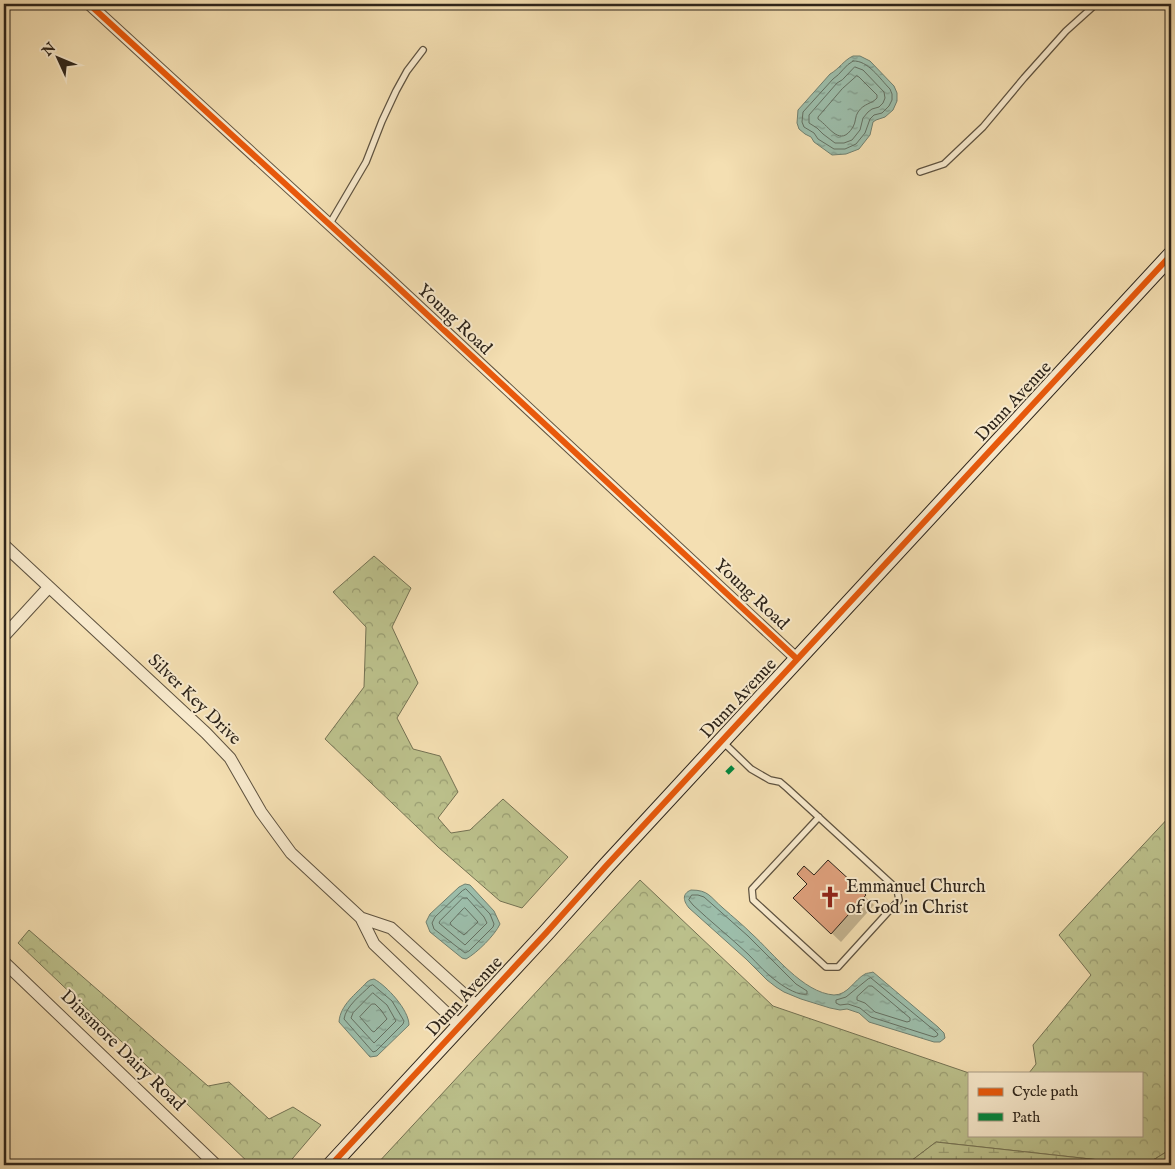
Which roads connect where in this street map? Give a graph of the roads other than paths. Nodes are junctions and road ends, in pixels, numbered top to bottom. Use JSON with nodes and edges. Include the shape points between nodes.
{"nodes":[{"id":1,"x":89,"y":4,"type":"edge"},
{"id":2,"x":1096,"y":4,"type":"edge"},
{"id":3,"x":423,"y":50,"type":"dead end"},
{"id":4,"x":920,"y":172,"type":"dead end"},
{"id":5,"x":329,"y":225,"type":"junction"},
{"id":6,"x":1171,"y":255,"type":"edge"},
{"id":7,"x":4,"y":545,"type":"edge"},
{"id":8,"x":48,"y":587,"type":"junction"},
{"id":9,"x":4,"y":636,"type":"edge"},
{"id":10,"x":797,"y":659,"type":"junction"},
{"id":11,"x":721,"y":741,"type":"junction"},
{"id":12,"x":819,"y":817,"type":"junction"},
{"id":13,"x":361,"y":918,"type":"junction"},
{"id":14,"x":4,"y":962,"type":"edge"},
{"id":15,"x":477,"y":1006,"type":"junction"},
{"id":16,"x":459,"y":1025,"type":"junction"},
{"id":17,"x":216,"y":1165,"type":"edge"},
{"id":18,"x":331,"y":1165,"type":"edge"}],
"edges":[{"from":1,"to":5,"type":"street","name":"Young Road"},
{"from":2,"to":4,"type":"lane","via":[[1066,31],[983,127],[944,164]]},
{"from":3,"to":5,"type":"lane","via":[[400,84],[366,162]]},
{"from":5,"to":10,"type":"street","name":"Young Road"},
{"from":6,"to":10,"type":"main road","name":"Dunn Avenue"},
{"from":7,"to":8,"type":"street","name":"Silver Key Drive"},
{"from":8,"to":9,"type":"street"},
{"from":8,"to":13,"type":"street","name":"Silver Key Drive","via":[[230,758],[261,812],[291,853]]},
{"from":10,"to":11,"type":"main road","name":"Dunn Avenue"},
{"from":11,"to":12,"type":"lane","via":[[751,769],[780,782]]},
{"from":11,"to":15,"type":"main road","name":"Dunn Avenue"},
{"from":12,"to":12,"type":"lane","via":[[897,889],[899,900],[838,967],[826,967],[753,900],[752,890]]},
{"from":13,"to":15,"type":"street","name":"Silver Key Drive","via":[[391,928]]},
{"from":13,"to":16,"type":"street","name":"Silver Key Drive","via":[[374,944]]},
{"from":14,"to":17,"type":"street","name":"Dinsmore Dairy Road"},
{"from":15,"to":16,"type":"main road","name":"Dunn Avenue"},
{"from":16,"to":18,"type":"main road","name":"Dunn Avenue"}]}
